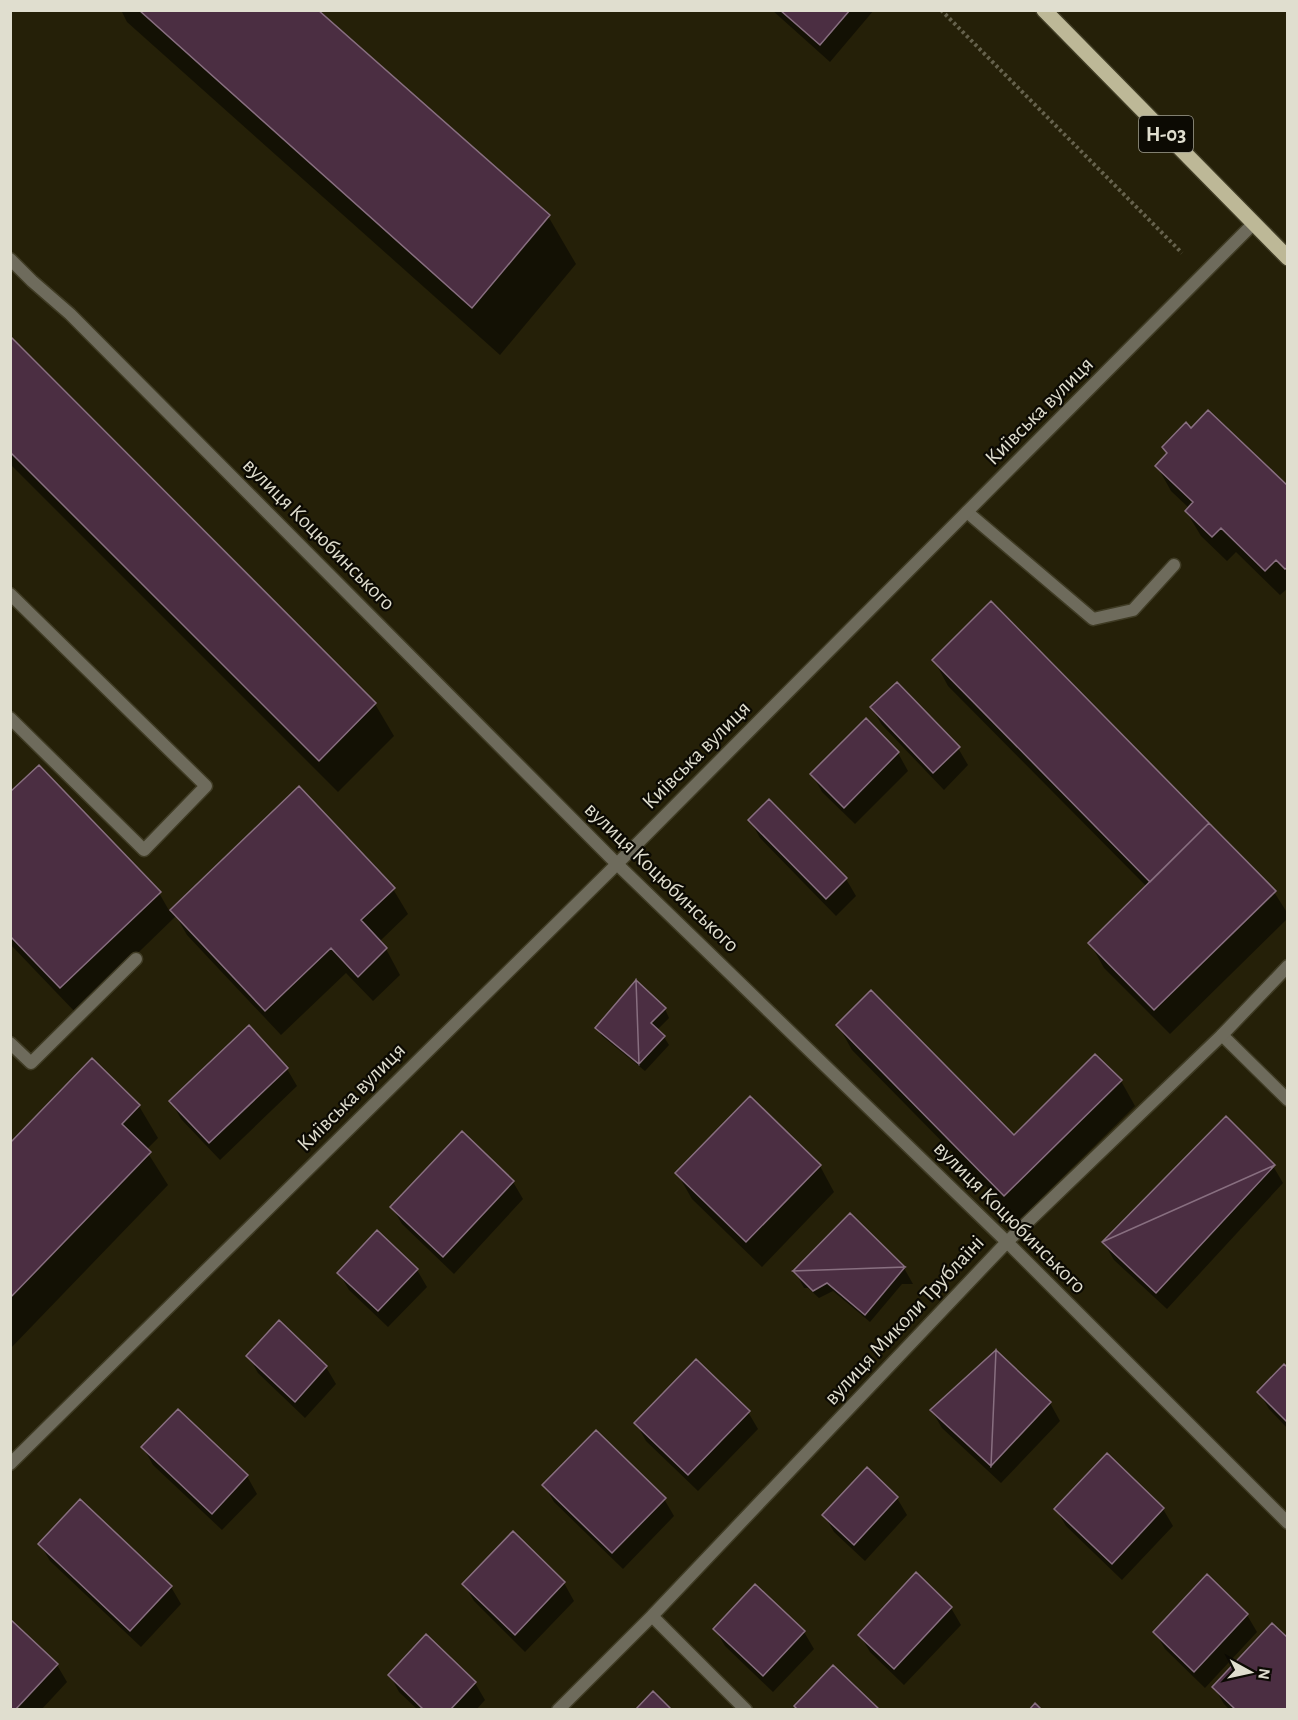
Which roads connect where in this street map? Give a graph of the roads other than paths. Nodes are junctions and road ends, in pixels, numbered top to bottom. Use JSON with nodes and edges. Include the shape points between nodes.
{"nodes":[{"id":1,"x":1044,"y":10,"type":"edge"},
{"id":2,"x":1254,"y":223,"type":"junction"},
{"id":3,"x":1287,"y":258,"type":"edge"},
{"id":4,"x":10,"y":259,"type":"edge"},
{"id":5,"x":967,"y":512,"type":"junction"},
{"id":6,"x":1174,"y":565,"type":"dead end"},
{"id":7,"x":10,"y":594,"type":"edge"},
{"id":8,"x":10,"y":718,"type":"edge"},
{"id":9,"x":617,"y":864,"type":"junction"},
{"id":10,"x":136,"y":959,"type":"dead end"},
{"id":11,"x":1287,"y":966,"type":"edge"},
{"id":12,"x":1222,"y":1035,"type":"junction"},
{"id":13,"x":10,"y":1043,"type":"edge"},
{"id":14,"x":1287,"y":1100,"type":"edge"},
{"id":15,"x":1007,"y":1242,"type":"junction"},
{"id":16,"x":10,"y":1464,"type":"edge"},
{"id":17,"x":1287,"y":1523,"type":"edge"},
{"id":18,"x":652,"y":1616,"type":"junction"},
{"id":19,"x":558,"y":1710,"type":"edge"},
{"id":20,"x":746,"y":1710,"type":"edge"}],
"edges":[{"from":1,"to":2,"type":"main road","number":"Н-03"},
{"from":2,"to":3,"type":"main road","number":"Н-03"},
{"from":2,"to":5,"type":"street","name":"Київська вулиця"},
{"from":4,"to":9,"type":"street","name":"вулиця Коцюбинського","via":[[70,314]]},
{"from":5,"to":6,"type":"street","via":[[1093,620],[1133,610]]},
{"from":5,"to":9,"type":"street","name":"Київська вулиця"},
{"from":7,"to":8,"type":"street","via":[[206,786],[144,850]]},
{"from":9,"to":15,"type":"street","name":"вулиця Коцюбинського"},
{"from":9,"to":16,"type":"street","name":"Київська вулиця"},
{"from":10,"to":13,"type":"street","via":[[31,1063]]},
{"from":11,"to":12,"type":"street","name":"вулиця Миколи Трублаїні"},
{"from":12,"to":14,"type":"street"},
{"from":12,"to":15,"type":"street","name":"вулиця Миколи Трублаїні"},
{"from":15,"to":17,"type":"street","name":"вулиця Коцюбинського"},
{"from":15,"to":18,"type":"street","name":"вулиця Миколи Трублаїні"},
{"from":18,"to":19,"type":"street","name":"вулиця Миколи Трублаїні"},
{"from":18,"to":20,"type":"street"}]}
